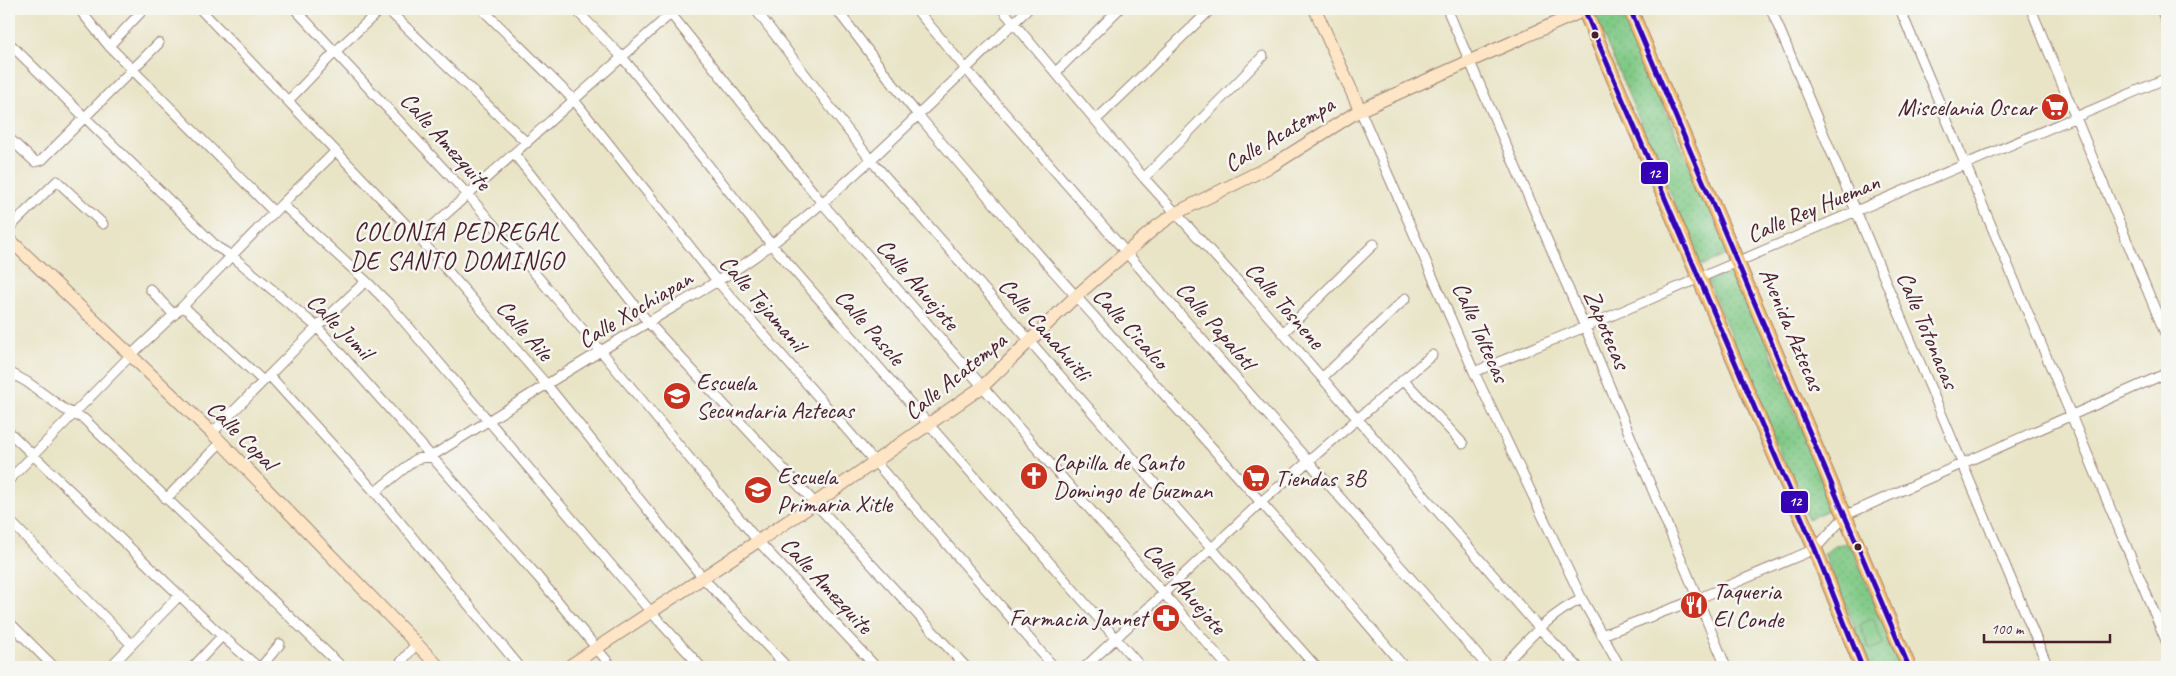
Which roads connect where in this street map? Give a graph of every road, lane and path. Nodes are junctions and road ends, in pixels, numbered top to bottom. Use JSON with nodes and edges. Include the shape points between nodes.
{"nodes":[{"id":1,"x":79,"y":9,"type":"edge"},
{"id":2,"x":144,"y":9,"type":"edge"},
{"id":3,"x":200,"y":9,"type":"edge"},
{"id":4,"x":296,"y":9,"type":"edge"},
{"id":5,"x":381,"y":9,"type":"edge"},
{"id":6,"x":387,"y":9,"type":"edge"},
{"id":7,"x":482,"y":9,"type":"edge"},
{"id":8,"x":574,"y":9,"type":"edge"},
{"id":9,"x":757,"y":9,"type":"edge"},
{"id":10,"x":836,"y":9,"type":"edge"},
{"id":11,"x":916,"y":9,"type":"edge"},
{"id":12,"x":1002,"y":9,"type":"edge"},
{"id":13,"x":1028,"y":9,"type":"edge"},
{"id":14,"x":1119,"y":9,"type":"edge"},
{"id":15,"x":1211,"y":9,"type":"edge"},
{"id":16,"x":1315,"y":9,"type":"edge"},
{"id":17,"x":1447,"y":9,"type":"edge"},
{"id":18,"x":1585,"y":9,"type":"edge"},
{"id":19,"x":1630,"y":9,"type":"edge"},
{"id":20,"x":1771,"y":9,"type":"edge"},
{"id":21,"x":1900,"y":9,"type":"edge"},
{"id":22,"x":2031,"y":9,"type":"edge"},
{"id":23,"x":2161,"y":9,"type":"edge"},
{"id":24,"x":672,"y":10,"type":"edge"},
{"id":25,"x":1013,"y":23,"type":"junction"},
{"id":26,"x":2167,"y":24,"type":"edge"},
{"id":27,"x":159,"y":42,"type":"dead end"},
{"id":28,"x":9,"y":43,"type":"edge"},
{"id":29,"x":109,"y":46,"type":"junction"},
{"id":30,"x":336,"y":51,"type":"junction"},
{"id":31,"x":1263,"y":56,"type":"dead end"},
{"id":32,"x":623,"y":58,"type":"junction"},
{"id":33,"x":1471,"y":61,"type":"junction"},
{"id":34,"x":132,"y":68,"type":"junction"},
{"id":35,"x":966,"y":69,"type":"junction"},
{"id":36,"x":1056,"y":72,"type":"junction"},
{"id":37,"x":2167,"y":78,"type":"edge"},
{"id":38,"x":574,"y":100,"type":"junction"},
{"id":39,"x":288,"y":101,"type":"junction"},
{"id":40,"x":1360,"y":110,"type":"junction"},
{"id":41,"x":918,"y":115,"type":"junction"},
{"id":42,"x":84,"y":118,"type":"junction"},
{"id":43,"x":2076,"y":118,"type":"junction"},
{"id":44,"x":1096,"y":120,"type":"junction"},
{"id":45,"x":9,"y":138,"type":"edge"},
{"id":46,"x":526,"y":143,"type":"junction"},
{"id":47,"x":335,"y":152,"type":"junction"},
{"id":48,"x":515,"y":154,"type":"junction"},
{"id":49,"x":870,"y":159,"type":"junction"},
{"id":50,"x":1965,"y":165,"type":"junction"},
{"id":51,"x":1144,"y":178,"type":"junction"},
{"id":52,"x":469,"y":196,"type":"junction"},
{"id":53,"x":822,"y":203,"type":"junction"},
{"id":54,"x":282,"y":204,"type":"junction"},
{"id":55,"x":1857,"y":211,"type":"junction"},
{"id":56,"x":274,"y":212,"type":"junction"},
{"id":57,"x":1176,"y":213,"type":"junction"},
{"id":58,"x":103,"y":224,"type":"dead end"},
{"id":59,"x":9,"y":228,"type":"edge"},
{"id":60,"x":9,"y":238,"type":"edge"},
{"id":61,"x":419,"y":238,"type":"junction"},
{"id":62,"x":771,"y":244,"type":"junction"},
{"id":63,"x":1374,"y":244,"type":"dead end"},
{"id":64,"x":1125,"y":252,"type":"junction"},
{"id":65,"x":232,"y":256,"type":"junction"},
{"id":66,"x":1739,"y":262,"type":"junction"},
{"id":67,"x":1699,"y":278,"type":"junction"},
{"id":68,"x":366,"y":281,"type":"junction"},
{"id":69,"x":718,"y":282,"type":"junction"},
{"id":70,"x":150,"y":289,"type":"dead end"},
{"id":71,"x":1076,"y":296,"type":"junction"},
{"id":72,"x":1406,"y":298,"type":"dead end"},
{"id":73,"x":183,"y":306,"type":"junction"},
{"id":74,"x":174,"y":315,"type":"junction"},
{"id":75,"x":648,"y":322,"type":"junction"},
{"id":76,"x":318,"y":327,"type":"junction"},
{"id":77,"x":1585,"y":327,"type":"junction"},
{"id":78,"x":1283,"y":333,"type":"junction"},
{"id":79,"x":2167,"y":338,"type":"edge"},
{"id":80,"x":1030,"y":343,"type":"junction"},
{"id":81,"x":601,"y":351,"type":"junction"},
{"id":82,"x":130,"y":355,"type":"junction"},
{"id":83,"x":1432,"y":355,"type":"dead end"},
{"id":84,"x":9,"y":372,"type":"edge"},
{"id":85,"x":1474,"y":372,"type":"junction"},
{"id":86,"x":2167,"y":373,"type":"edge"},
{"id":87,"x":266,"y":378,"type":"junction"},
{"id":88,"x":1322,"y":378,"type":"junction"},
{"id":89,"x":1404,"y":380,"type":"junction"},
{"id":90,"x":547,"y":386,"type":"junction"},
{"id":91,"x":982,"y":387,"type":"junction"},
{"id":92,"x":74,"y":413,"type":"junction"},
{"id":93,"x":2070,"y":415,"type":"junction"},
{"id":94,"x":1358,"y":420,"type":"junction"},
{"id":95,"x":488,"y":421,"type":"junction"},
{"id":96,"x":928,"y":426,"type":"junction"},
{"id":97,"x":9,"y":432,"type":"edge"},
{"id":98,"x":217,"y":438,"type":"junction"},
{"id":99,"x":1462,"y":444,"type":"dead end"},
{"id":100,"x":33,"y":456,"type":"junction"},
{"id":101,"x":432,"y":456,"type":"junction"},
{"id":102,"x":1309,"y":460,"type":"junction"},
{"id":103,"x":875,"y":463,"type":"junction"},
{"id":104,"x":1962,"y":463,"type":"junction"},
{"id":105,"x":9,"y":480,"type":"edge"},
{"id":106,"x":375,"y":492,"type":"junction"},
{"id":107,"x":166,"y":499,"type":"junction"},
{"id":108,"x":1261,"y":502,"type":"junction"},
{"id":109,"x":814,"y":504,"type":"junction"},
{"id":110,"x":1846,"y":515,"type":"junction"},
{"id":111,"x":9,"y":520,"type":"edge"},
{"id":112,"x":758,"y":541,"type":"junction"},
{"id":113,"x":1213,"y":549,"type":"junction"},
{"id":114,"x":1815,"y":549,"type":"junction"},
{"id":115,"x":703,"y":578,"type":"junction"},
{"id":116,"x":1163,"y":594,"type":"junction"},
{"id":117,"x":180,"y":595,"type":"junction"},
{"id":118,"x":1582,"y":599,"type":"junction"},
{"id":119,"x":1697,"y":599,"type":"junction"},
{"id":120,"x":651,"y":612,"type":"junction"},
{"id":121,"x":9,"y":622,"type":"edge"},
{"id":122,"x":1539,"y":628,"type":"junction"},
{"id":123,"x":1602,"y":634,"type":"junction"},
{"id":124,"x":222,"y":636,"type":"junction"},
{"id":125,"x":1115,"y":639,"type":"junction"},
{"id":126,"x":417,"y":643,"type":"junction"},
{"id":127,"x":2167,"y":643,"type":"edge"},
{"id":128,"x":131,"y":644,"type":"junction"},
{"id":129,"x":280,"y":644,"type":"dead end"},
{"id":130,"x":595,"y":648,"type":"junction"},
{"id":131,"x":54,"y":667,"type":"edge"},
{"id":132,"x":110,"y":667,"type":"edge"},
{"id":133,"x":192,"y":667,"type":"edge"},
{"id":134,"x":259,"y":667,"type":"edge"},
{"id":135,"x":342,"y":667,"type":"edge"},
{"id":136,"x":397,"y":667,"type":"edge"},
{"id":137,"x":439,"y":667,"type":"edge"},
{"id":138,"x":520,"y":667,"type":"edge"},
{"id":139,"x":568,"y":667,"type":"edge"},
{"id":140,"x":612,"y":667,"type":"edge"},
{"id":141,"x":701,"y":667,"type":"edge"},
{"id":142,"x":787,"y":667,"type":"edge"},
{"id":143,"x":876,"y":667,"type":"edge"},
{"id":144,"x":966,"y":667,"type":"edge"},
{"id":145,"x":1054,"y":667,"type":"edge"},
{"id":146,"x":1085,"y":667,"type":"edge"},
{"id":147,"x":1140,"y":667,"type":"edge"},
{"id":148,"x":1228,"y":667,"type":"edge"},
{"id":149,"x":1316,"y":667,"type":"edge"},
{"id":150,"x":1404,"y":667,"type":"edge"},
{"id":151,"x":1488,"y":667,"type":"edge"},
{"id":152,"x":1502,"y":667,"type":"edge"},
{"id":153,"x":1578,"y":667,"type":"edge"},
{"id":154,"x":1620,"y":667,"type":"edge"},
{"id":155,"x":1726,"y":667,"type":"edge"},
{"id":156,"x":1862,"y":667,"type":"edge"},
{"id":157,"x":1909,"y":667,"type":"edge"},
{"id":158,"x":2048,"y":667,"type":"edge"}],
"edges":[{"from":1,"to":29,"type":"street"},
{"from":2,"to":29,"type":"street"},
{"from":3,"to":39,"type":"street","name":"Calle Aile"},
{"from":4,"to":30,"type":"street","name":"Calle Amezquite"},
{"from":5,"to":30,"type":"street"},
{"from":6,"to":46,"type":"street"},
{"from":7,"to":38,"type":"street","name":"Calle Tejamanil"},
{"from":8,"to":32,"type":"street","name":"Calle Pascle"},
{"from":9,"to":49,"type":"street","name":"Calle Canahuitli"},
{"from":10,"to":41,"type":"street","name":"Calle Cicalco"},
{"from":11,"to":35,"type":"street","name":"Calle Papalotl"},
{"from":12,"to":25,"type":"street","name":"Calle Tosnene"},
{"from":13,"to":25,"type":"street","name":"Calle Xochiapan"},
{"from":14,"to":36,"type":"street"},
{"from":15,"to":44,"type":"street"},
{"from":16,"to":40,"type":"street","name":"Calle Toltecas"},
{"from":17,"to":33,"type":"street","name":"Zapotecas"},
{"from":18,"to":33,"type":"street","name":"Calle Acatempa"},
{"from":18,"to":67,"type":"main road"},
{"from":19,"to":66,"type":"main road","name":"Avenida Aztecas"},
{"from":20,"to":55,"type":"street","name":"Calle Totonacas"},
{"from":21,"to":50,"type":"street"},
{"from":22,"to":43,"type":"street"},
{"from":23,"to":26,"type":"street"},
{"from":24,"to":32,"type":"street"},
{"from":24,"to":53,"type":"street","name":"Calle Ahuejote"},
{"from":25,"to":35,"type":"street","name":"Calle Xochiapan"},
{"from":25,"to":36,"type":"street","name":"Calle Tosnene"},
{"from":27,"to":34,"type":"street"},
{"from":28,"to":42,"type":"street","name":"Calle Jumil"},
{"from":29,"to":34,"type":"street"},
{"from":30,"to":39,"type":"street"},
{"from":30,"to":52,"type":"street","name":"Calle Amezquite"},
{"from":31,"to":51,"type":"street"},
{"from":32,"to":38,"type":"street"},
{"from":32,"to":62,"type":"street","name":"Calle Pascle"},
{"from":33,"to":40,"type":"street","name":"Calle Acatempa"},
{"from":33,"to":77,"type":"street","name":"Zapotecas"},
{"from":34,"to":42,"type":"street"},
{"from":34,"to":56,"type":"street"},
{"from":35,"to":41,"type":"street","name":"Calle Xochiapan"},
{"from":35,"to":64,"type":"street","name":"Calle Papalotl"},
{"from":36,"to":44,"type":"street","name":"Calle Tosnene"},
{"from":37,"to":43,"type":"street","name":"Calle Rey Hueman"},
{"from":38,"to":46,"type":"street"},
{"from":38,"to":69,"type":"street","name":"Calle Tejamanil"},
{"from":39,"to":47,"type":"street","name":"Calle Aile"},
{"from":40,"to":57,"type":"street","name":"Calle Acatempa","via":[[1265,170]]},
{"from":40,"to":85,"type":"street","name":"Calle Toltecas"},
{"from":41,"to":49,"type":"street","name":"Calle Xochiapan"},
{"from":41,"to":71,"type":"street","name":"Calle Cicalco"},
{"from":42,"to":45,"type":"street","via":[[42,160],[35,162]]},
{"from":42,"to":65,"type":"street","name":"Calle Jumil","via":[[217,247]]},
{"from":43,"to":50,"type":"street","name":"Calle Rey Hueman"},
{"from":43,"to":79,"type":"street"},
{"from":44,"to":51,"type":"street","name":"Calle Tosnene"},
{"from":46,"to":48,"type":"street"},
{"from":47,"to":54,"type":"street"},
{"from":47,"to":61,"type":"street","name":"Calle Aile"},
{"from":48,"to":52,"type":"street"},
{"from":48,"to":75,"type":"street"},
{"from":49,"to":53,"type":"street","name":"Calle Xochiapan"},
{"from":49,"to":80,"type":"street","name":"Calle Canahuitli"},
{"from":50,"to":55,"type":"street","name":"Calle Rey Hueman"},
{"from":50,"to":93,"type":"street"},
{"from":51,"to":57,"type":"street","name":"Calle Tosnene"},
{"from":52,"to":61,"type":"street"},
{"from":52,"to":81,"type":"street","name":"Calle Amezquite"},
{"from":53,"to":62,"type":"street","name":"Calle Xochiapan"},
{"from":53,"to":91,"type":"street","name":"Calle Ahuejote"},
{"from":54,"to":56,"type":"street"},
{"from":54,"to":68,"type":"street"},
{"from":55,"to":66,"type":"street","name":"Calle Rey Hueman"},
{"from":55,"to":104,"type":"street","name":"Calle Totonacas"},
{"from":56,"to":65,"type":"street"},
{"from":57,"to":64,"type":"street","name":"Calle Acatempa"},
{"from":57,"to":78,"type":"street","name":"Calle Tosnene"},
{"from":58,"to":59,"type":"street","via":[[57,181]]},
{"from":60,"to":82,"type":"street","name":"Calle Copal"},
{"from":61,"to":90,"type":"street","name":"Calle Aile"},
{"from":62,"to":69,"type":"street","name":"Calle Xochiapan"},
{"from":62,"to":96,"type":"street","name":"Calle Pascle"},
{"from":63,"to":78,"type":"street"},
{"from":64,"to":71,"type":"street","name":"Calle Acatempa"},
{"from":64,"to":102,"type":"street","name":"Calle Papalotl"},
{"from":65,"to":73,"type":"street"},
{"from":65,"to":76,"type":"street","name":"Calle Jumil"},
{"from":66,"to":67,"type":"street","name":"Calle Rey Hueman"},
{"from":66,"to":110,"type":"main road","name":"Avenida Aztecas"},
{"from":67,"to":77,"type":"street","name":"Calle Rey Hueman"},
{"from":67,"to":114,"type":"main road"},
{"from":68,"to":76,"type":"street"},
{"from":68,"to":95,"type":"street"},
{"from":69,"to":75,"type":"street","name":"Calle Xochiapan"},
{"from":69,"to":103,"type":"street","name":"Calle Tejamanil"},
{"from":70,"to":74,"type":"street"},
{"from":71,"to":80,"type":"street","name":"Calle Acatempa"},
{"from":71,"to":108,"type":"street","name":"Calle Cicalco"},
{"from":72,"to":88,"type":"street"},
{"from":73,"to":74,"type":"street"},
{"from":73,"to":87,"type":"street"},
{"from":74,"to":82,"type":"street"},
{"from":75,"to":81,"type":"street","name":"Calle Xochiapan"},
{"from":75,"to":109,"type":"street"},
{"from":76,"to":87,"type":"street"},
{"from":76,"to":101,"type":"street","name":"Calle Jumil"},
{"from":77,"to":85,"type":"street","name":"Calle Rey Hueman"},
{"from":77,"to":119,"type":"street","name":"Zapotecas"},
{"from":78,"to":88,"type":"street","name":"Calle Tosnene"},
{"from":80,"to":91,"type":"street","name":"Calle Acatempa"},
{"from":80,"to":113,"type":"street","name":"Calle Canahuitli"},
{"from":81,"to":90,"type":"street","name":"Calle Xochiapan"},
{"from":81,"to":112,"type":"street","name":"Calle Amezquite"},
{"from":82,"to":92,"type":"street"},
{"from":82,"to":98,"type":"street","name":"Calle Copal"},
{"from":83,"to":89,"type":"street"},
{"from":84,"to":92,"type":"street"},
{"from":85,"to":118,"type":"street","name":"Calle Toltecas"},
{"from":86,"to":93,"type":"street"},
{"from":87,"to":98,"type":"street"},
{"from":87,"to":106,"type":"street"},
{"from":88,"to":94,"type":"street","name":"Calle Tosnene"},
{"from":89,"to":94,"type":"street"},
{"from":89,"to":99,"type":"street"},
{"from":90,"to":95,"type":"street","name":"Calle Xochiapan"},
{"from":90,"to":115,"type":"street","name":"Calle Aile"},
{"from":91,"to":96,"type":"street","name":"Calle Acatempa"},
{"from":91,"to":116,"type":"street","name":"Calle Ahuejote"},
{"from":92,"to":100,"type":"street"},
{"from":92,"to":107,"type":"street"},
{"from":93,"to":104,"type":"street"},
{"from":93,"to":127,"type":"street"},
{"from":94,"to":102,"type":"street"},
{"from":94,"to":122,"type":"street","name":"Calle Tosnene"},
{"from":95,"to":101,"type":"street","name":"Calle Xochiapan"},
{"from":95,"to":120,"type":"street"},
{"from":96,"to":103,"type":"street","name":"Calle Acatempa"},
{"from":96,"to":125,"type":"street","name":"Calle Pascle"},
{"from":97,"to":100,"type":"street"},
{"from":98,"to":107,"type":"street"},
{"from":98,"to":126,"type":"street","name":"Calle Copal"},
{"from":100,"to":105,"type":"street"},
{"from":100,"to":117,"type":"street"},
{"from":101,"to":106,"type":"street","name":"Calle Xochiapan","via":[[416,459]]},
{"from":101,"to":130,"type":"street","name":"Calle Jumil"},
{"from":102,"to":108,"type":"street"},
{"from":102,"to":151,"type":"street","name":"Calle Papalotl"},
{"from":103,"to":109,"type":"street","name":"Calle Acatempa"},
{"from":103,"to":145,"type":"street","name":"Calle Tejamanil"},
{"from":104,"to":110,"type":"street"},
{"from":104,"to":158,"type":"street","name":"Calle Totonacas"},
{"from":106,"to":138,"type":"street"},
{"from":107,"to":135,"type":"street"},
{"from":108,"to":113,"type":"street"},
{"from":108,"to":150,"type":"street","name":"Calle Cicalco"},
{"from":109,"to":112,"type":"street","name":"Calle Acatempa"},
{"from":109,"to":144,"type":"street"},
{"from":110,"to":114,"type":"street"},
{"from":110,"to":157,"type":"main road","name":"Avenida Aztecas"},
{"from":111,"to":128,"type":"street"},
{"from":112,"to":115,"type":"street","name":"Calle Acatempa"},
{"from":112,"to":143,"type":"street","name":"Calle Amezquite"},
{"from":113,"to":116,"type":"street"},
{"from":113,"to":149,"type":"street","name":"Calle Canahuitli"},
{"from":114,"to":119,"type":"street"},
{"from":114,"to":156,"type":"main road"},
{"from":115,"to":120,"type":"street","name":"Calle Acatempa"},
{"from":115,"to":142,"type":"street","name":"Calle Aile"},
{"from":116,"to":125,"type":"street"},
{"from":116,"to":148,"type":"street","name":"Calle Ahuejote"},
{"from":117,"to":124,"type":"street"},
{"from":117,"to":128,"type":"street"},
{"from":118,"to":122,"type":"street","via":[[1565,606]]},
{"from":118,"to":123,"type":"street","name":"Calle Toltecas"},
{"from":119,"to":123,"type":"street"},
{"from":119,"to":155,"type":"street","name":"Zapotecas"},
{"from":120,"to":130,"type":"street","name":"Calle Acatempa"},
{"from":120,"to":141,"type":"street"},
{"from":121,"to":131,"type":"street"},
{"from":122,"to":152,"type":"street"},
{"from":122,"to":153,"type":"street","name":"Calle Tosnene"},
{"from":123,"to":154,"type":"street","name":"Calle Toltecas"},
{"from":124,"to":133,"type":"street"},
{"from":124,"to":134,"type":"street"},
{"from":125,"to":146,"type":"street"},
{"from":125,"to":147,"type":"street","name":"Calle Pascle"},
{"from":126,"to":136,"type":"street"},
{"from":126,"to":137,"type":"street","name":"Calle Copal"},
{"from":128,"to":132,"type":"street"},
{"from":129,"to":134,"type":"street"},
{"from":130,"to":139,"type":"street","name":"Calle Acatempa"},
{"from":130,"to":140,"type":"street","name":"Calle Jumil"}]}
